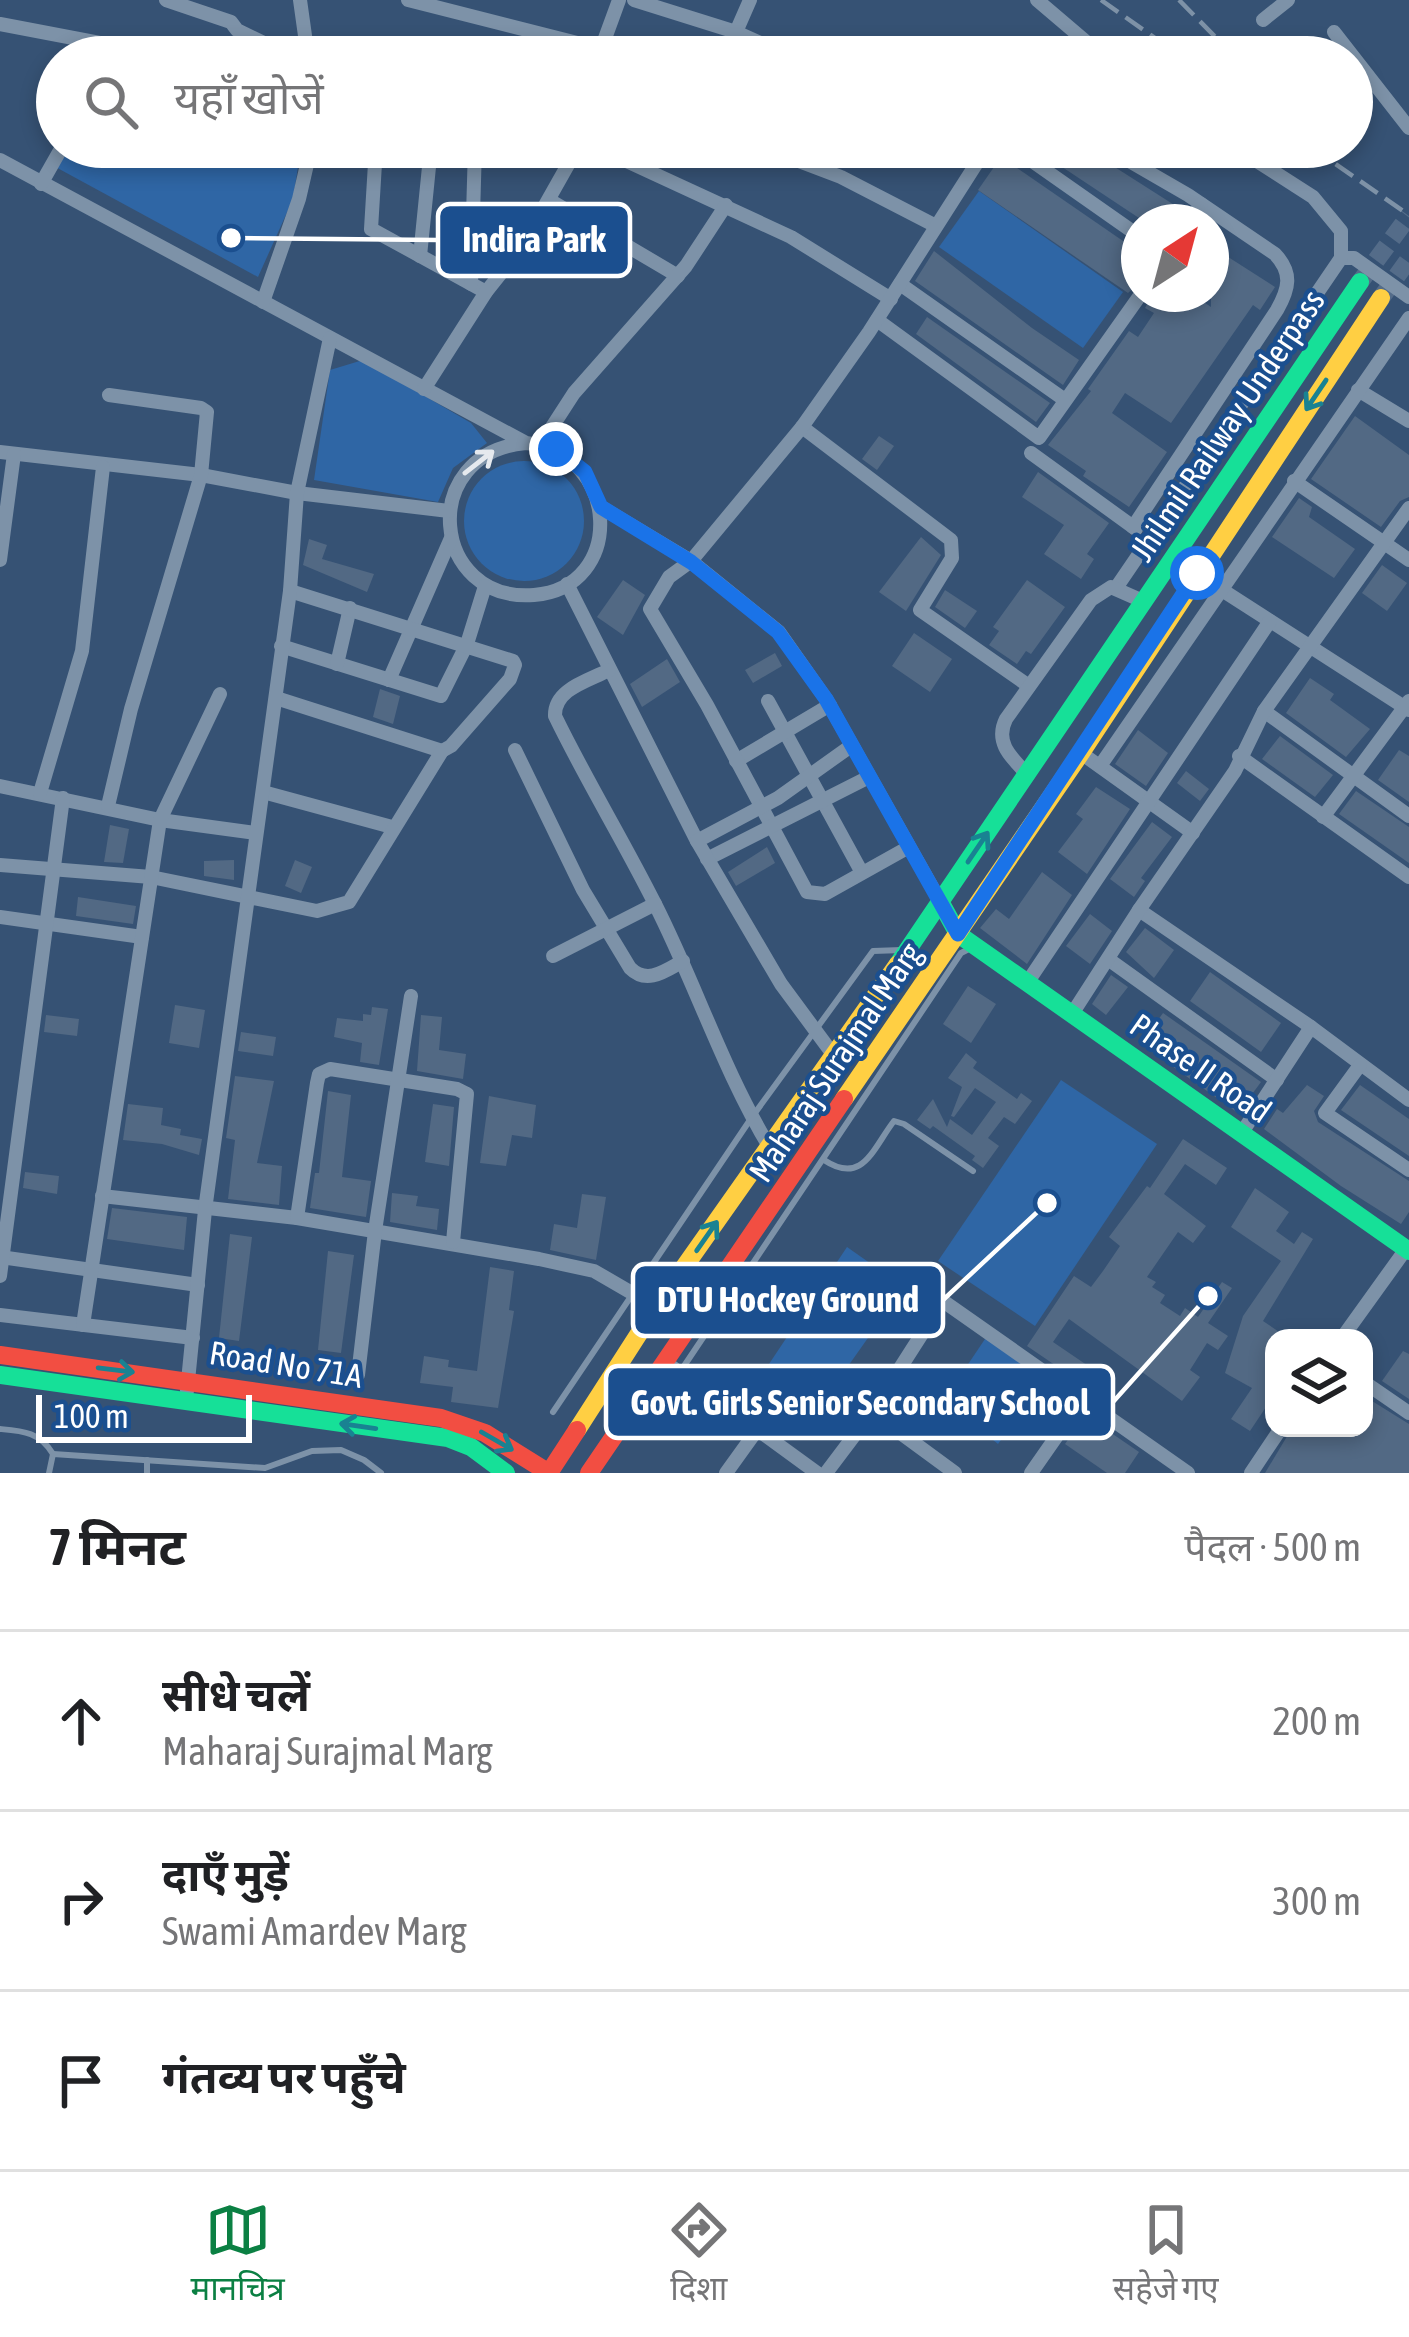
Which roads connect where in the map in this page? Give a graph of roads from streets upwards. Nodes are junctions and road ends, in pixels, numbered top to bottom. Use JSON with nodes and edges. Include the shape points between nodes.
{"nodes":[{"id":1,"x":166,"y":0,"type":"edge"},
{"id":2,"x":300,"y":0,"type":"edge"},
{"id":3,"x":408,"y":0,"type":"edge"},
{"id":4,"x":619,"y":0,"type":"edge"},
{"id":5,"x":634,"y":0,"type":"edge"},
{"id":6,"x":749,"y":0,"type":"edge"},
{"id":7,"x":1037,"y":0,"type":"edge"},
{"id":8,"x":1288,"y":0,"type":"edge"},
{"id":9,"x":1263,"y":20,"type":"dead end"},
{"id":10,"x":0,"y":24,"type":"edge"},
{"id":11,"x":736,"y":32,"type":"junction"},
{"id":12,"x":1334,"y":32,"type":"dead end"},
{"id":13,"x":63,"y":36,"type":"edge"},
{"id":14,"x":249,"y":36,"type":"edge"},
{"id":15,"x":305,"y":36,"type":"edge"},
{"id":16,"x":538,"y":36,"type":"edge"},
{"id":17,"x":606,"y":36,"type":"edge"},
{"id":18,"x":745,"y":36,"type":"edge"},
{"id":19,"x":1079,"y":36,"type":"edge"},
{"id":20,"x":1337,"y":36,"type":"edge"},
{"id":21,"x":1373,"y":82,"type":"edge"},
{"id":22,"x":1409,"y":128,"type":"edge"},
{"id":23,"x":0,"y":160,"type":"edge"},
{"id":24,"x":50,"y":168,"type":"edge"},
{"id":25,"x":306,"y":168,"type":"edge"},
{"id":26,"x":375,"y":168,"type":"edge"},
{"id":27,"x":429,"y":168,"type":"edge"},
{"id":28,"x":474,"y":168,"type":"edge"},
{"id":29,"x":568,"y":168,"type":"edge"},
{"id":30,"x":643,"y":168,"type":"edge"},
{"id":31,"x":816,"y":168,"type":"edge"},
{"id":32,"x":969,"y":168,"type":"edge"},
{"id":33,"x":1042,"y":168,"type":"edge"},
{"id":34,"x":1141,"y":168,"type":"edge"},
{"id":35,"x":1267,"y":168,"type":"edge"},
{"id":36,"x":41,"y":184,"type":"junction"},
{"id":37,"x":551,"y":201,"type":"junction"},
{"id":38,"x":1202,"y":203,"type":"joint"},
{"id":39,"x":726,"y":205,"type":"junction"},
{"id":40,"x":1121,"y":223,"type":"edge"},
{"id":41,"x":936,"y":226,"type":"junction"},
{"id":42,"x":421,"y":256,"type":"junction"},
{"id":43,"x":1341,"y":258,"type":"junction"},
{"id":44,"x":678,"y":276,"type":"junction"},
{"id":45,"x":1360,"y":282,"type":"tunnel mouth"},
{"id":46,"x":471,"y":284,"type":"junction"},
{"id":47,"x":900,"y":284,"type":"junction"},
{"id":48,"x":486,"y":292,"type":"junction"},
{"id":49,"x":1409,"y":297,"type":"edge"},
{"id":50,"x":1381,"y":298,"type":"tunnel mouth"},
{"id":51,"x":891,"y":299,"type":"junction"},
{"id":52,"x":263,"y":302,"type":"junction"},
{"id":53,"x":1277,"y":310,"type":"junction"},
{"id":54,"x":1129,"y":312,"type":"edge"},
{"id":55,"x":1409,"y":318,"type":"edge"},
{"id":56,"x":877,"y":320,"type":"junction"},
{"id":57,"x":1289,"y":334,"type":"junction"},
{"id":58,"x":330,"y":338,"type":"junction"},
{"id":59,"x":424,"y":388,"type":"junction"},
{"id":60,"x":1358,"y":390,"type":"junction"},
{"id":61,"x":109,"y":395,"type":"dead end"},
{"id":62,"x":1065,"y":400,"type":"junction"},
{"id":63,"x":1409,"y":421,"type":"edge"},
{"id":64,"x":802,"y":427,"type":"junction"},
{"id":65,"x":533,"y":443,"type":"junction"},
{"id":66,"x":7,"y":453,"type":"edge"},
{"id":67,"x":1031,"y":453,"type":"dead end"},
{"id":68,"x":103,"y":466,"type":"junction"},
{"id":69,"x":201,"y":476,"type":"junction"},
{"id":70,"x":1294,"y":481,"type":"junction"},
{"id":71,"x":297,"y":493,"type":"junction"},
{"id":72,"x":601,"y":507,"type":"junction"},
{"id":73,"x":1409,"y":508,"type":"edge"},
{"id":74,"x":449,"y":511,"type":"junction"},
{"id":75,"x":1132,"y":527,"type":"junction"},
{"id":76,"x":451,"y":538,"type":"junction"},
{"id":77,"x":1149,"y":540,"type":"junction"},
{"id":78,"x":1384,"y":542,"type":"junction"},
{"id":79,"x":0,"y":560,"type":"edge"},
{"id":80,"x":1409,"y":560,"type":"edge"},
{"id":81,"x":691,"y":562,"type":"junction"},
{"id":82,"x":567,"y":584,"type":"junction"},
{"id":83,"x":485,"y":586,"type":"junction"},
{"id":84,"x":1115,"y":588,"type":"junction"},
{"id":85,"x":1222,"y":590,"type":"junction"},
{"id":86,"x":290,"y":591,"type":"junction"},
{"id":87,"x":1145,"y":602,"type":"junction"},
{"id":88,"x":350,"y":608,"type":"junction"},
{"id":89,"x":1270,"y":621,"type":"junction"},
{"id":90,"x":1166,"y":622,"type":"junction"},
{"id":91,"x":416,"y":627,"type":"junction"},
{"id":92,"x":1188,"y":639,"type":"junction"},
{"id":93,"x":467,"y":644,"type":"junction"},
{"id":94,"x":281,"y":646,"type":"junction"},
{"id":95,"x":1311,"y":646,"type":"junction"},
{"id":96,"x":337,"y":664,"type":"junction"},
{"id":97,"x":609,"y":670,"type":"junction"},
{"id":98,"x":389,"y":680,"type":"junction"},
{"id":99,"x":1029,"y":686,"type":"junction"},
{"id":100,"x":220,"y":694,"type":"dead end"},
{"id":101,"x":276,"y":698,"type":"junction"},
{"id":102,"x":768,"y":701,"type":"dead end"},
{"id":103,"x":830,"y":706,"type":"junction"},
{"id":104,"x":1407,"y":706,"type":"edge"},
{"id":105,"x":1264,"y":711,"type":"junction"},
{"id":106,"x":784,"y":732,"type":"junction"},
{"id":107,"x":851,"y":746,"type":"junction"},
{"id":108,"x":514,"y":750,"type":"dead end"},
{"id":109,"x":442,"y":751,"type":"junction"},
{"id":110,"x":1082,"y":753,"type":"junction"},
{"id":111,"x":1239,"y":756,"type":"junction"},
{"id":112,"x":736,"y":761,"type":"junction"},
{"id":113,"x":1100,"y":766,"type":"junction"},
{"id":114,"x":1028,"y":775,"type":"junction"},
{"id":115,"x":808,"y":776,"type":"junction"},
{"id":116,"x":1353,"y":776,"type":"junction"},
{"id":117,"x":869,"y":777,"type":"junction"},
{"id":118,"x":0,"y":786,"type":"edge"},
{"id":119,"x":263,"y":792,"type":"junction"},
{"id":120,"x":40,"y":793,"type":"junction"},
{"id":121,"x":63,"y":798,"type":"junction"},
{"id":122,"x":821,"y":803,"type":"junction"},
{"id":123,"x":1149,"y":804,"type":"junction"},
{"id":124,"x":108,"y":806,"type":"junction"},
{"id":125,"x":760,"y":807,"type":"junction"},
{"id":126,"x":1323,"y":817,"type":"junction"},
{"id":127,"x":1409,"y":817,"type":"edge"},
{"id":128,"x":160,"y":820,"type":"junction"},
{"id":129,"x":392,"y":826,"type":"junction"},
{"id":130,"x":771,"y":828,"type":"junction"},
{"id":131,"x":256,"y":833,"type":"junction"},
{"id":132,"x":1193,"y":833,"type":"junction"},
{"id":133,"x":698,"y":841,"type":"junction"},
{"id":134,"x":909,"y":848,"type":"junction"},
{"id":135,"x":707,"y":859,"type":"junction"},
{"id":136,"x":0,"y":865,"type":"edge"},
{"id":137,"x":861,"y":871,"type":"junction"},
{"id":138,"x":54,"y":872,"type":"junction"},
{"id":139,"x":151,"y":877,"type":"junction"},
{"id":140,"x":1409,"y":877,"type":"edge"},
{"id":141,"x":247,"y":894,"type":"junction"},
{"id":142,"x":941,"y":903,"type":"junction"},
{"id":143,"x":655,"y":904,"type":"junction"},
{"id":144,"x":1139,"y":910,"type":"junction"},
{"id":145,"x":0,"y":917,"type":"edge"},
{"id":146,"x":47,"y":926,"type":"junction"},
{"id":147,"x":606,"y":930,"type":"junction"},
{"id":148,"x":142,"y":937,"type":"junction"},
{"id":149,"x":967,"y":940,"type":"junction"},
{"id":150,"x":553,"y":956,"type":"dead end"},
{"id":151,"x":1108,"y":958,"type":"junction"},
{"id":152,"x":683,"y":962,"type":"junction"},
{"id":153,"x":1027,"y":983,"type":"junction"},
{"id":154,"x":411,"y":996,"type":"dead end"},
{"id":155,"x":1072,"y":1015,"type":"junction"},
{"id":156,"x":1311,"y":1027,"type":"junction"},
{"id":157,"x":835,"y":1057,"type":"junction"},
{"id":158,"x":1360,"y":1065,"type":"junction"},
{"id":159,"x":1277,"y":1080,"type":"junction"},
{"id":160,"x":398,"y":1081,"type":"junction"},
{"id":161,"x":1409,"y":1100,"type":"edge"},
{"id":162,"x":1241,"y":1134,"type":"junction"},
{"id":163,"x":770,"y":1148,"type":"junction"},
{"id":164,"x":1409,"y":1170,"type":"edge"},
{"id":165,"x":103,"y":1196,"type":"junction"},
{"id":166,"x":205,"y":1210,"type":"junction"},
{"id":167,"x":297,"y":1218,"type":"junction"},
{"id":168,"x":375,"y":1231,"type":"junction"},
{"id":169,"x":453,"y":1242,"type":"junction"},
{"id":170,"x":1408,"y":1250,"type":"edge"},
{"id":171,"x":1,"y":1257,"type":"edge"},
{"id":172,"x":92,"y":1268,"type":"junction"},
{"id":173,"x":0,"y":1276,"type":"edge"},
{"id":174,"x":198,"y":1285,"type":"junction"},
{"id":175,"x":656,"y":1307,"type":"junction"},
{"id":176,"x":0,"y":1316,"type":"edge"},
{"id":177,"x":83,"y":1325,"type":"junction"},
{"id":178,"x":1349,"y":1329,"type":"edge"},
{"id":179,"x":193,"y":1338,"type":"junction"},
{"id":180,"x":0,"y":1355,"type":"edge"},
{"id":181,"x":673,"y":1367,"type":"junction"},
{"id":182,"x":0,"y":1375,"type":"edge"},
{"id":183,"x":358,"y":1375,"type":"dead end"},
{"id":184,"x":188,"y":1380,"type":"junction"},
{"id":185,"x":1373,"y":1388,"type":"edge"},
{"id":186,"x":1082,"y":1400,"type":"junction"},
{"id":187,"x":185,"y":1402,"type":"junction"},
{"id":188,"x":872,"y":1412,"type":"junction"},
{"id":189,"x":1409,"y":1413,"type":"edge"},
{"id":190,"x":758,"y":1430,"type":"junction"},
{"id":191,"x":1275,"y":1437,"type":"edge"},
{"id":192,"x":506,"y":1473,"type":"edge"},
{"id":193,"x":549,"y":1473,"type":"edge"},
{"id":194,"x":589,"y":1473,"type":"edge"},
{"id":195,"x":726,"y":1473,"type":"edge"},
{"id":196,"x":821,"y":1473,"type":"edge"},
{"id":197,"x":955,"y":1473,"type":"edge"},
{"id":198,"x":1031,"y":1473,"type":"edge"},
{"id":199,"x":1188,"y":1473,"type":"edge"},
{"id":200,"x":1251,"y":1473,"type":"edge"}],
"edges":[{"from":1,"to":14,"type":"street"},
{"from":2,"to":15,"type":"street"},
{"from":3,"to":16,"type":"street"},
{"from":4,"to":17,"type":"street"},
{"from":5,"to":11,"type":"street"},
{"from":6,"to":11,"type":"street"},
{"from":7,"to":19,"type":"street"},
{"from":8,"to":9,"type":"street"},
{"from":10,"to":13,"type":"street"},
{"from":11,"to":18,"type":"street"},
{"from":12,"to":20,"type":"street"},
{"from":21,"to":22,"type":"street"},
{"from":23,"to":36,"type":"street"},
{"from":24,"to":36,"type":"street"},
{"from":25,"to":52,"type":"street"},
{"from":26,"to":42,"type":"street","via":[[371,230]]},
{"from":27,"to":42,"type":"street"},
{"from":28,"to":46,"type":"street"},
{"from":29,"to":37,"type":"street"},
{"from":30,"to":39,"type":"street"},
{"from":31,"to":41,"type":"street"},
{"from":32,"to":41,"type":"street"},
{"from":33,"to":40,"type":"street"},
{"from":34,"to":38,"type":"street"},
{"from":35,"to":43,"type":"street","via":[[1312,197],[1341,231]]},
{"from":36,"to":52,"type":"street"},
{"from":37,"to":44,"type":"street"},
{"from":37,"to":48,"type":"street"},
{"from":38,"to":53,"type":"street","via":[[1285,265],[1289,281]]},
{"from":39,"to":44,"type":"street"},
{"from":39,"to":51,"type":"street"},
{"from":41,"to":47,"type":"street"},
{"from":42,"to":46,"type":"street"},
{"from":43,"to":49,"type":"street","via":[[1354,258]]},
{"from":43,"to":57,"type":"street"},
{"from":44,"to":65,"type":"street"},
{"from":45,"to":87,"type":"main road","name":"Jhilmil Railway Underpass"},
{"from":46,"to":48,"type":"street"},
{"from":47,"to":51,"type":"street"},
{"from":47,"to":62,"type":"street"},
{"from":48,"to":59,"type":"street"},
{"from":50,"to":90,"type":"main road","name":"Jhilmil Railway Underpass","one_way":true},
{"from":51,"to":56,"type":"street"},
{"from":52,"to":58,"type":"street"},
{"from":53,"to":57,"type":"street"},
{"from":53,"to":75,"type":"street"},
{"from":54,"to":62,"type":"street"},
{"from":55,"to":60,"type":"street"},
{"from":56,"to":62,"type":"street","via":[[1039,438]]},
{"from":56,"to":64,"type":"street"},
{"from":57,"to":77,"type":"street"},
{"from":58,"to":59,"type":"street"},
{"from":58,"to":71,"type":"street"},
{"from":59,"to":65,"type":"street"},
{"from":60,"to":63,"type":"street"},
{"from":60,"to":70,"type":"street"},
{"from":61,"to":69,"type":"street","via":[[204,410]]},
{"from":64,"to":81,"type":"street"},
{"from":64,"to":99,"type":"street","via":[[951,540],[952,558],[920,610]]},
{"from":65,"to":72,"type":"street","via":[[568,456]]},
{"from":74,"to":65,"type":"street","one_way":true,"via":[[472,464],[498,447]]},
{"from":66,"to":68,"type":"street"},
{"from":66,"to":79,"type":"street"},
{"from":67,"to":75,"type":"street"},
{"from":68,"to":69,"type":"street"},
{"from":68,"to":120,"type":"street","via":[[82,651]]},
{"from":69,"to":71,"type":"street"},
{"from":69,"to":124,"type":"street"},
{"from":70,"to":78,"type":"street"},
{"from":70,"to":85,"type":"street"},
{"from":71,"to":74,"type":"street"},
{"from":71,"to":86,"type":"street"},
{"from":72,"to":81,"type":"street"},
{"from":72,"to":82,"type":"street","via":[[595,551]]},
{"from":73,"to":78,"type":"street"},
{"from":74,"to":76,"type":"street"},
{"from":75,"to":77,"type":"street"},
{"from":76,"to":83,"type":"street"},
{"from":76,"to":91,"type":"street"},
{"from":77,"to":84,"type":"street"},
{"from":78,"to":80,"type":"street"},
{"from":78,"to":95,"type":"street"},
{"from":81,"to":103,"type":"street","via":[[778,632]]},
{"from":81,"to":112,"type":"street","via":[[669,577],[650,609]]},
{"from":82,"to":83,"type":"street","via":[[537,595]]},
{"from":82,"to":97,"type":"street"},
{"from":83,"to":93,"type":"street"},
{"from":84,"to":87,"type":"street"},
{"from":84,"to":99,"type":"street","via":[[1091,600]]},
{"from":85,"to":89,"type":"street"},
{"from":85,"to":92,"type":"street"},
{"from":86,"to":88,"type":"street"},
{"from":86,"to":94,"type":"street"},
{"from":87,"to":114,"type":"main road","name":"Jhilmil Railway Underpass"},
{"from":88,"to":91,"type":"street"},
{"from":88,"to":96,"type":"street"},
{"from":89,"to":95,"type":"street"},
{"from":89,"to":123,"type":"street"},
{"from":90,"to":92,"type":"street"},
{"from":90,"to":110,"type":"main road","name":"Maharaj Surajmal Marg"},
{"from":91,"to":93,"type":"street"},
{"from":91,"to":98,"type":"street"},
{"from":92,"to":113,"type":"street"},
{"from":93,"to":98,"type":"street","via":[[441,696]]},
{"from":93,"to":109,"type":"street","via":[[513,661],[514,671]]},
{"from":94,"to":96,"type":"street"},
{"from":94,"to":101,"type":"street"},
{"from":95,"to":104,"type":"street"},
{"from":95,"to":105,"type":"street"},
{"from":96,"to":98,"type":"street"},
{"from":97,"to":133,"type":"street"},
{"from":97,"to":143,"type":"street","via":[[553,708]]},
{"from":99,"to":114,"type":"street","via":[[1000,730]]},
{"from":100,"to":128,"type":"street"},
{"from":101,"to":109,"type":"street"},
{"from":101,"to":119,"type":"street"},
{"from":102,"to":106,"type":"street"},
{"from":103,"to":106,"type":"street"},
{"from":103,"to":107,"type":"street"},
{"from":104,"to":116,"type":"street"},
{"from":105,"to":111,"type":"street"},
{"from":105,"to":116,"type":"street"},
{"from":106,"to":112,"type":"street"},
{"from":106,"to":115,"type":"street"},
{"from":107,"to":115,"type":"street"},
{"from":107,"to":117,"type":"street"},
{"from":108,"to":147,"type":"street"},
{"from":109,"to":129,"type":"street"},
{"from":110,"to":113,"type":"street"},
{"from":110,"to":149,"type":"main road","name":"Maharaj Surajmal Marg"},
{"from":111,"to":126,"type":"street"},
{"from":111,"to":132,"type":"street"},
{"from":112,"to":125,"type":"street"},
{"from":113,"to":123,"type":"street"},
{"from":142,"to":114,"type":"main road","name":"Jhilmil Railway Underpass","one_way":true},
{"from":115,"to":122,"type":"street"},
{"from":115,"to":125,"type":"street"},
{"from":116,"to":126,"type":"street"},
{"from":116,"to":127,"type":"street"},
{"from":117,"to":122,"type":"street"},
{"from":117,"to":134,"type":"street"},
{"from":118,"to":120,"type":"street"},
{"from":119,"to":129,"type":"street"},
{"from":119,"to":131,"type":"street"},
{"from":120,"to":121,"type":"street"},
{"from":121,"to":124,"type":"street"},
{"from":121,"to":138,"type":"street"},
{"from":122,"to":130,"type":"street"},
{"from":122,"to":137,"type":"street"},
{"from":123,"to":132,"type":"street"},
{"from":123,"to":153,"type":"street"},
{"from":124,"to":128,"type":"street"},
{"from":125,"to":130,"type":"street"},
{"from":125,"to":133,"type":"street"},
{"from":126,"to":140,"type":"street"},
{"from":128,"to":131,"type":"street"},
{"from":128,"to":139,"type":"street"},
{"from":129,"to":141,"type":"street","via":[[340,907],[317,911]]},
{"from":130,"to":135,"type":"street"},
{"from":130,"to":137,"type":"street","via":[[810,894],[825,894]]},
{"from":131,"to":141,"type":"street"},
{"from":132,"to":144,"type":"street"},
{"from":133,"to":135,"type":"street"},
{"from":134,"to":137,"type":"street"},
{"from":134,"to":142,"type":"street"},
{"from":135,"to":157,"type":"street"},
{"from":136,"to":138,"type":"street"},
{"from":138,"to":139,"type":"street"},
{"from":138,"to":146,"type":"street"},
{"from":139,"to":141,"type":"street"},
{"from":139,"to":148,"type":"street"},
{"from":141,"to":166,"type":"street"},
{"from":142,"to":149,"type":"main road"},
{"from":142,"to":157,"type":"main road","name":"Jhilmil Railway Underpass"},
{"from":143,"to":147,"type":"street"},
{"from":143,"to":152,"type":"street"},
{"from":144,"to":151,"type":"street"},
{"from":144,"to":156,"type":"street"},
{"from":145,"to":146,"type":"street"},
{"from":146,"to":148,"type":"street"},
{"from":146,"to":171,"type":"street"},
{"from":147,"to":150,"type":"street"},
{"from":147,"to":152,"type":"street","via":[[640,976]]},
{"from":148,"to":165,"type":"street"},
{"from":149,"to":153,"type":"main road","name":"Phase II Road"},
{"from":149,"to":181,"type":"main road","name":"Maharaj Surajmal Marg"},
{"from":151,"to":155,"type":"street"},
{"from":151,"to":159,"type":"street"},
{"from":152,"to":163,"type":"street"},
{"from":153,"to":155,"type":"main road","name":"Phase II Road"},
{"from":154,"to":160,"type":"street"},
{"from":155,"to":162,"type":"main road","name":"Phase II Road"},
{"from":156,"to":158,"type":"street"},
{"from":156,"to":159,"type":"street"},
{"from":157,"to":163,"type":"main road","name":"Jhilmil Railway Underpass"},
{"from":158,"to":161,"type":"street"},
{"from":158,"to":164,"type":"street","via":[[1325,1114]]},
{"from":159,"to":162,"type":"street"},
{"from":160,"to":167,"type":"street","via":[[330,1069],[319,1075]]},
{"from":160,"to":168,"type":"street"},
{"from":160,"to":169,"type":"street","via":[[467,1094]]},
{"from":162,"to":170,"type":"main road","name":"Phase II Road"},
{"from":175,"to":163,"type":"main road","name":"Jhilmil Railway Underpass","one_way":true},
{"from":165,"to":166,"type":"street"},
{"from":165,"to":172,"type":"street"},
{"from":166,"to":167,"type":"street"},
{"from":166,"to":174,"type":"street"},
{"from":167,"to":168,"type":"street"},
{"from":168,"to":169,"type":"street"},
{"from":168,"to":183,"type":"street"},
{"from":169,"to":175,"type":"street","via":[[594,1271]]},
{"from":170,"to":178,"type":"street"},
{"from":171,"to":172,"type":"street"},
{"from":171,"to":173,"type":"street"},
{"from":172,"to":174,"type":"street"},
{"from":172,"to":177,"type":"street"},
{"from":174,"to":179,"type":"street"},
{"from":175,"to":193,"type":"main road","name":"Jhilmil Railway Underpass"},
{"from":176,"to":177,"type":"street"},
{"from":177,"to":179,"type":"street"},
{"from":179,"to":184,"type":"street"},
{"from":180,"to":184,"type":"main road","name":"Road No 71A","one_way":true},
{"from":181,"to":190,"type":"street"},
{"from":181,"to":194,"type":"main road","name":"Maharaj Surajmal Marg"},
{"from":182,"to":187,"type":"main road","name":"Road No 71A"},
{"from":184,"to":187,"type":"street"},
{"from":184,"to":193,"type":"main road","name":"Road No 71A","one_way":true,"via":[[462,1423]]},
{"from":185,"to":189,"type":"street"},
{"from":186,"to":188,"type":"street","via":[[944,1301]]},
{"from":186,"to":198,"type":"street"},
{"from":186,"to":199,"type":"street"},
{"from":192,"to":187,"type":"main road","name":"Road No 71A","one_way":true,"via":[[448,1438]]},
{"from":188,"to":196,"type":"street"},
{"from":188,"to":197,"type":"street"},
{"from":190,"to":195,"type":"street"},
{"from":190,"to":196,"type":"street"},
{"from":191,"to":200,"type":"street"}]}
